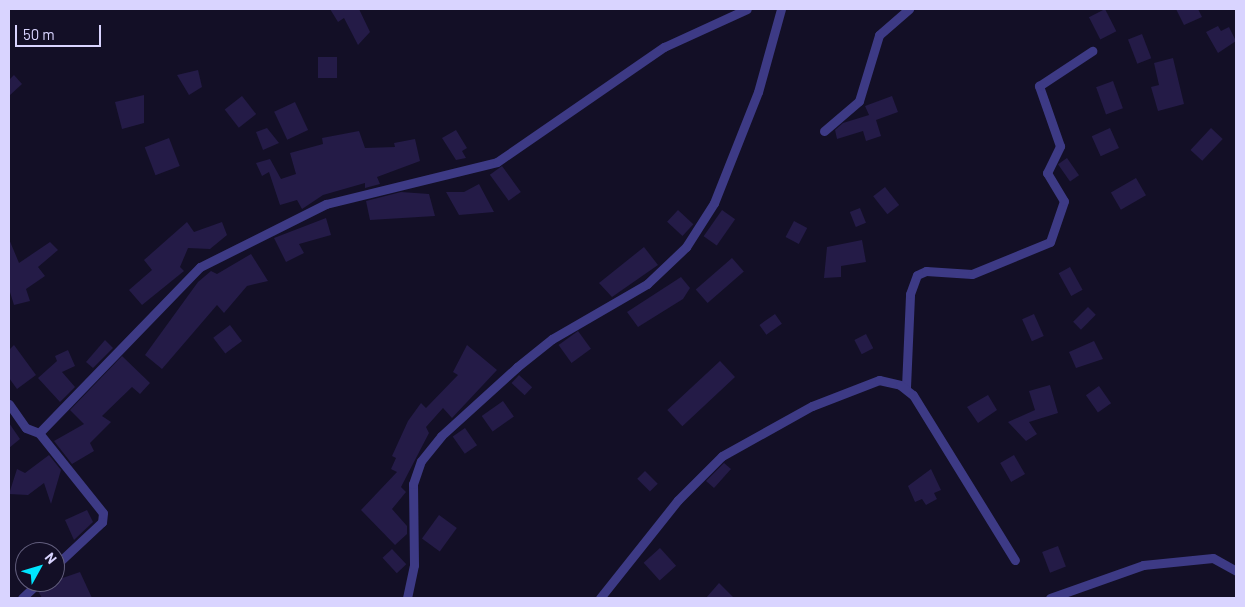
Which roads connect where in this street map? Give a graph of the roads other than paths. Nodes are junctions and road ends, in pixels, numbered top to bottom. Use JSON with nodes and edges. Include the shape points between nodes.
{"nodes":[{"id":1,"x":747,"y":9,"type":"edge"},
{"id":2,"x":781,"y":9,"type":"edge"},
{"id":3,"x":909,"y":9,"type":"edge"},
{"id":4,"x":1092,"y":51,"type":"dead end"},
{"id":5,"x":824,"y":131,"type":"dead end"},
{"id":6,"x":906,"y":387,"type":"junction"},
{"id":7,"x":9,"y":404,"type":"edge"},
{"id":8,"x":39,"y":434,"type":"junction"},
{"id":9,"x":65,"y":556,"type":"edge"},
{"id":10,"x":1015,"y":560,"type":"dead end"},
{"id":11,"x":1236,"y":571,"type":"edge"},
{"id":12,"x":407,"y":598,"type":"edge"},
{"id":13,"x":600,"y":598,"type":"edge"},
{"id":14,"x":1050,"y":598,"type":"edge"}],
"edges":[{"from":1,"to":8,"type":"street","via":[[664,47],[497,162],[326,204],[200,267]]},
{"from":2,"to":12,"type":"street","via":[[758,92],[718,194],[686,247],[647,284],[552,339],[517,367],[441,436],[421,461],[413,484],[414,561]]},
{"from":3,"to":5,"type":"street","via":[[879,35],[858,101]]},
{"from":4,"to":6,"type":"street","via":[[1039,86],[1060,146],[1046,171],[1064,201],[1050,242],[972,274],[926,271],[917,275],[910,294]]},
{"from":6,"to":10,"type":"street"},
{"from":6,"to":13,"type":"street","via":[[874,381],[812,406],[722,456],[678,500]]},
{"from":7,"to":8,"type":"street","via":[[26,428]]},
{"from":8,"to":9,"type":"street","via":[[104,517]]},
{"from":11,"to":14,"type":"street","via":[[1213,558],[1143,565]]}]}
